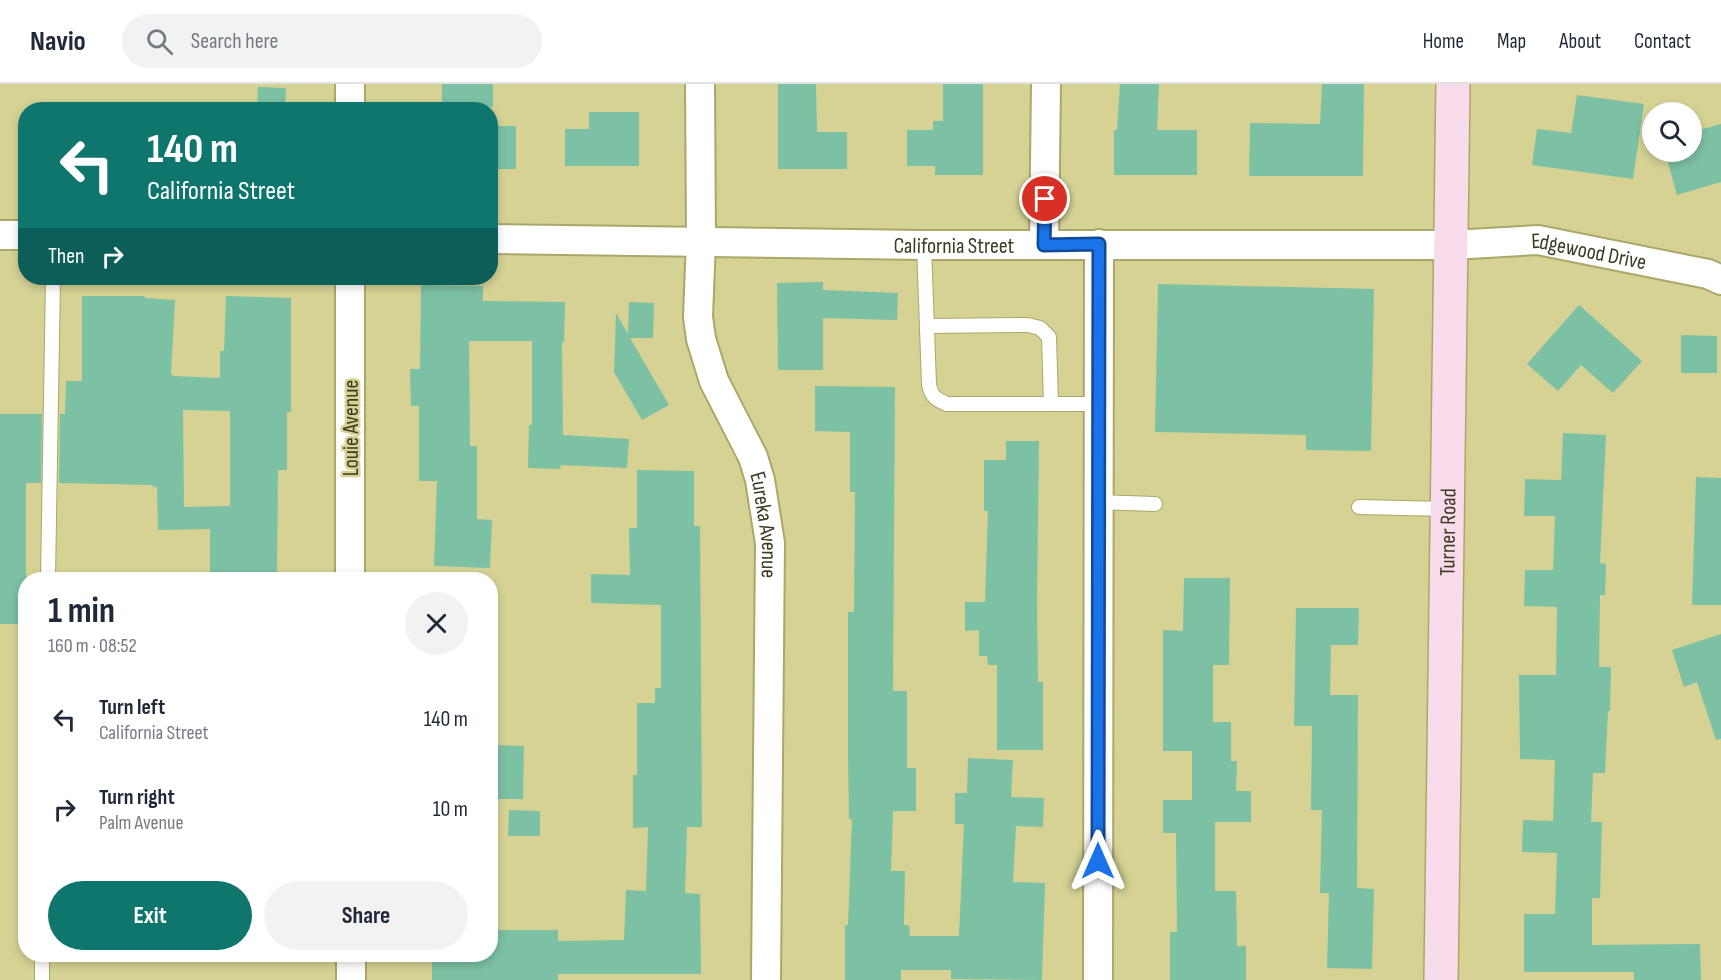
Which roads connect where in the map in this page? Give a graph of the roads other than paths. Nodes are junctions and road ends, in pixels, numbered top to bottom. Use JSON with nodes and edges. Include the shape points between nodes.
{"nodes":[{"id":1,"x":350,"y":84,"type":"edge"},
{"id":2,"x":700,"y":84,"type":"edge"},
{"id":3,"x":1046,"y":84,"type":"edge"},
{"id":4,"x":1453,"y":84,"type":"edge"},
{"id":5,"x":350,"y":102,"type":"edge"},
{"id":6,"x":0,"y":235,"type":"edge"},
{"id":7,"x":18,"y":235,"type":"edge"},
{"id":8,"x":498,"y":239,"type":"edge"},
{"id":9,"x":701,"y":241,"type":"junction"},
{"id":10,"x":1099,"y":244,"type":"junction"},
{"id":11,"x":924,"y":245,"type":"junction"},
{"id":12,"x":1044,"y":245,"type":"junction"},
{"id":13,"x":1452,"y":245,"type":"junction"},
{"id":14,"x":1721,"y":280,"type":"edge"},
{"id":15,"x":53,"y":285,"type":"edge"},
{"id":16,"x":350,"y":285,"type":"edge"},
{"id":17,"x":927,"y":326,"type":"junction"},
{"id":18,"x":1052,"y":404,"type":"junction"},
{"id":19,"x":1098,"y":404,"type":"junction"},
{"id":20,"x":1097,"y":502,"type":"junction"},
{"id":21,"x":1155,"y":504,"type":"dead end"},
{"id":22,"x":1359,"y":507,"type":"dead end"},
{"id":23,"x":1447,"y":509,"type":"junction"},
{"id":24,"x":48,"y":572,"type":"edge"},
{"id":25,"x":350,"y":572,"type":"edge"},
{"id":26,"x":42,"y":962,"type":"edge"},
{"id":27,"x":351,"y":962,"type":"edge"},
{"id":28,"x":42,"y":980,"type":"edge"},
{"id":29,"x":351,"y":980,"type":"edge"},
{"id":30,"x":766,"y":980,"type":"edge"},
{"id":31,"x":1098,"y":980,"type":"edge"},
{"id":32,"x":1441,"y":980,"type":"edge"}],
"edges":[{"from":1,"to":5,"type":"street"},
{"from":2,"to":9,"type":"street","name":"Eureka Avenue"},
{"from":3,"to":12,"type":"street"},
{"from":4,"to":13,"type":"main road","name":"Turner Road"},
{"from":6,"to":7,"type":"street"},
{"from":8,"to":9,"type":"street","name":"California Street"},
{"from":9,"to":11,"type":"street","name":"California Street"},
{"from":9,"to":30,"type":"street","name":"Eureka Avenue","via":[[701,339],[714,381],[753,457],[770,543]]},
{"from":10,"to":12,"type":"street","name":"California Street"},
{"from":10,"to":13,"type":"street","name":"California Street"},
{"from":10,"to":19,"type":"street"},
{"from":11,"to":12,"type":"street","name":"California Street"},
{"from":11,"to":17,"type":"lane"},
{"from":13,"to":14,"type":"street","name":"Edgewood Drive","via":[[1538,240],[1708,274]]},
{"from":13,"to":23,"type":"main road","name":"Turner Road"},
{"from":15,"to":24,"type":"lane"},
{"from":16,"to":25,"type":"street","name":"Louie Avenue"},
{"from":17,"to":18,"type":"lane","via":[[929,384],[937,400],[946,404]]},
{"from":17,"to":18,"type":"lane","via":[[1040,328],[1049,337]]},
{"from":18,"to":19,"type":"lane"},
{"from":19,"to":20,"type":"street"},
{"from":20,"to":21,"type":"lane"},
{"from":20,"to":31,"type":"street"},
{"from":22,"to":23,"type":"lane"},
{"from":23,"to":32,"type":"main road","name":"Turner Road"},
{"from":26,"to":28,"type":"lane"},
{"from":27,"to":29,"type":"street"}]}
